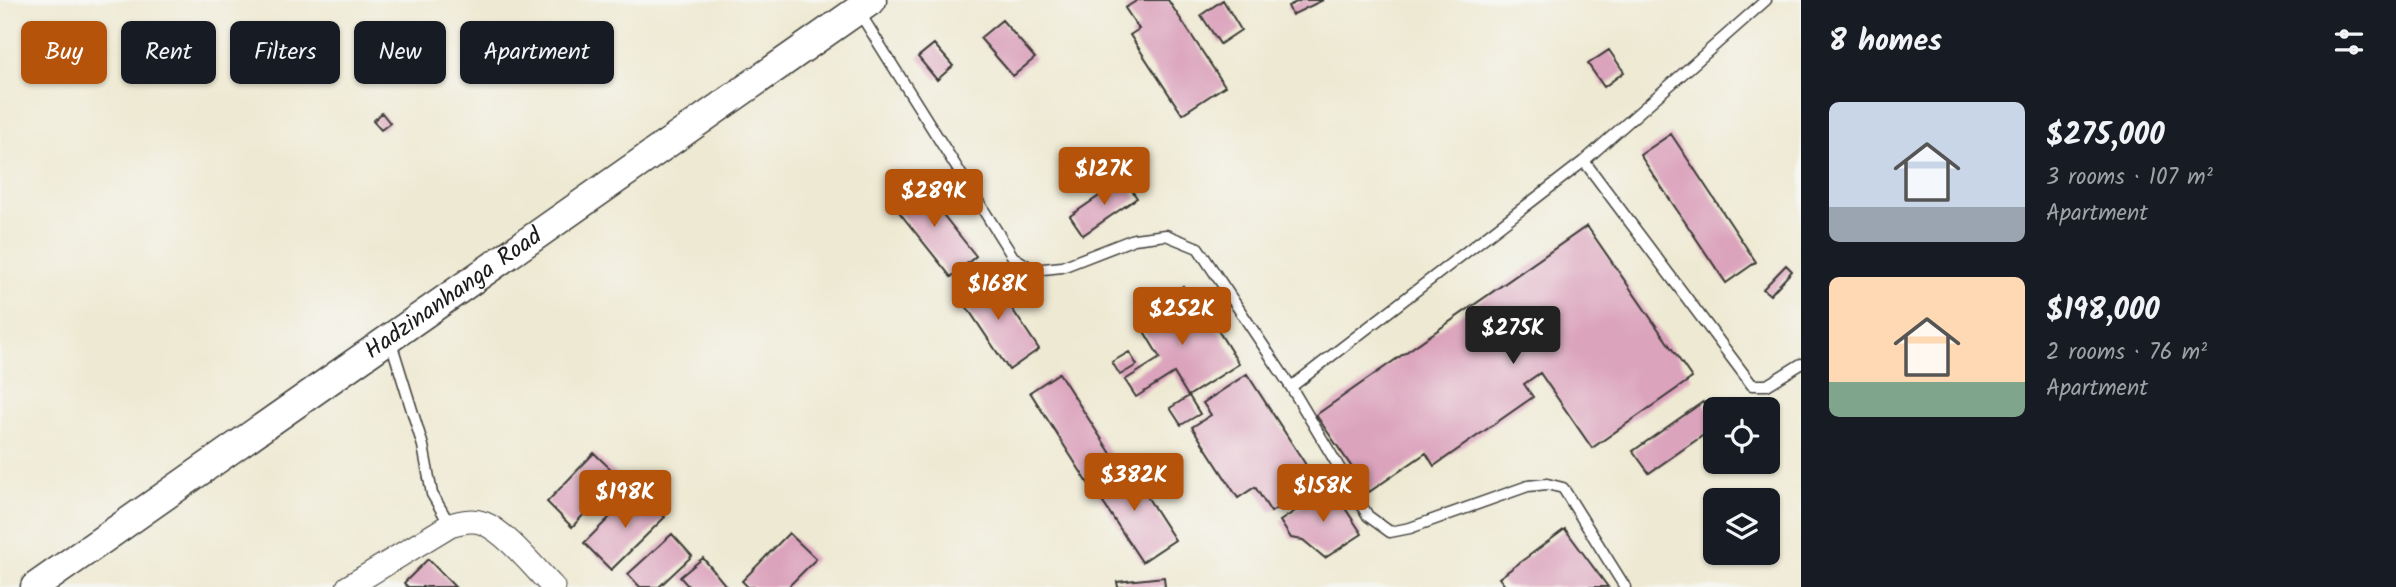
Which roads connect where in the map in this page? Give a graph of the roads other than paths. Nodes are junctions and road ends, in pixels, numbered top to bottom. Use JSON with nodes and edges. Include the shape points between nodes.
{"nodes":[{"id":1,"x":1766,"y":0,"type":"edge"},
{"id":2,"x":865,"y":5,"type":"edge"},
{"id":3,"x":1584,"y":161,"type":"junction"},
{"id":4,"x":390,"y":338,"type":"junction"},
{"id":5,"x":1801,"y":364,"type":"edge"},
{"id":6,"x":1291,"y":387,"type":"junction"},
{"id":7,"x":450,"y":525,"type":"junction"},
{"id":8,"x":35,"y":587,"type":"edge"},
{"id":9,"x":348,"y":587,"type":"edge"},
{"id":10,"x":553,"y":587,"type":"edge"},
{"id":11,"x":1625,"y":587,"type":"edge"}],
"edges":[{"from":1,"to":3,"type":"lane"},
{"from":2,"to":4,"type":"street","name":"Hadzinanhanga Road"},
{"from":2,"to":6,"type":"lane","via":[[1013,257],[1034,270],[1062,267],[1134,239],[1166,235],[1198,248]]},
{"from":3,"to":5,"type":"lane","via":[[1752,385],[1767,385]]},
{"from":3,"to":6,"type":"lane"},
{"from":4,"to":7,"type":"lane","via":[[423,446],[432,494]]},
{"from":4,"to":8,"type":"street","name":"Hadzinanhanga Road"},
{"from":6,"to":11,"type":"lane","via":[[1368,516],[1390,531],[1528,486],[1547,484],[1563,488]]},
{"from":7,"to":9,"type":"street"},
{"from":7,"to":10,"type":"street","via":[[482,523],[497,532]]}]}
